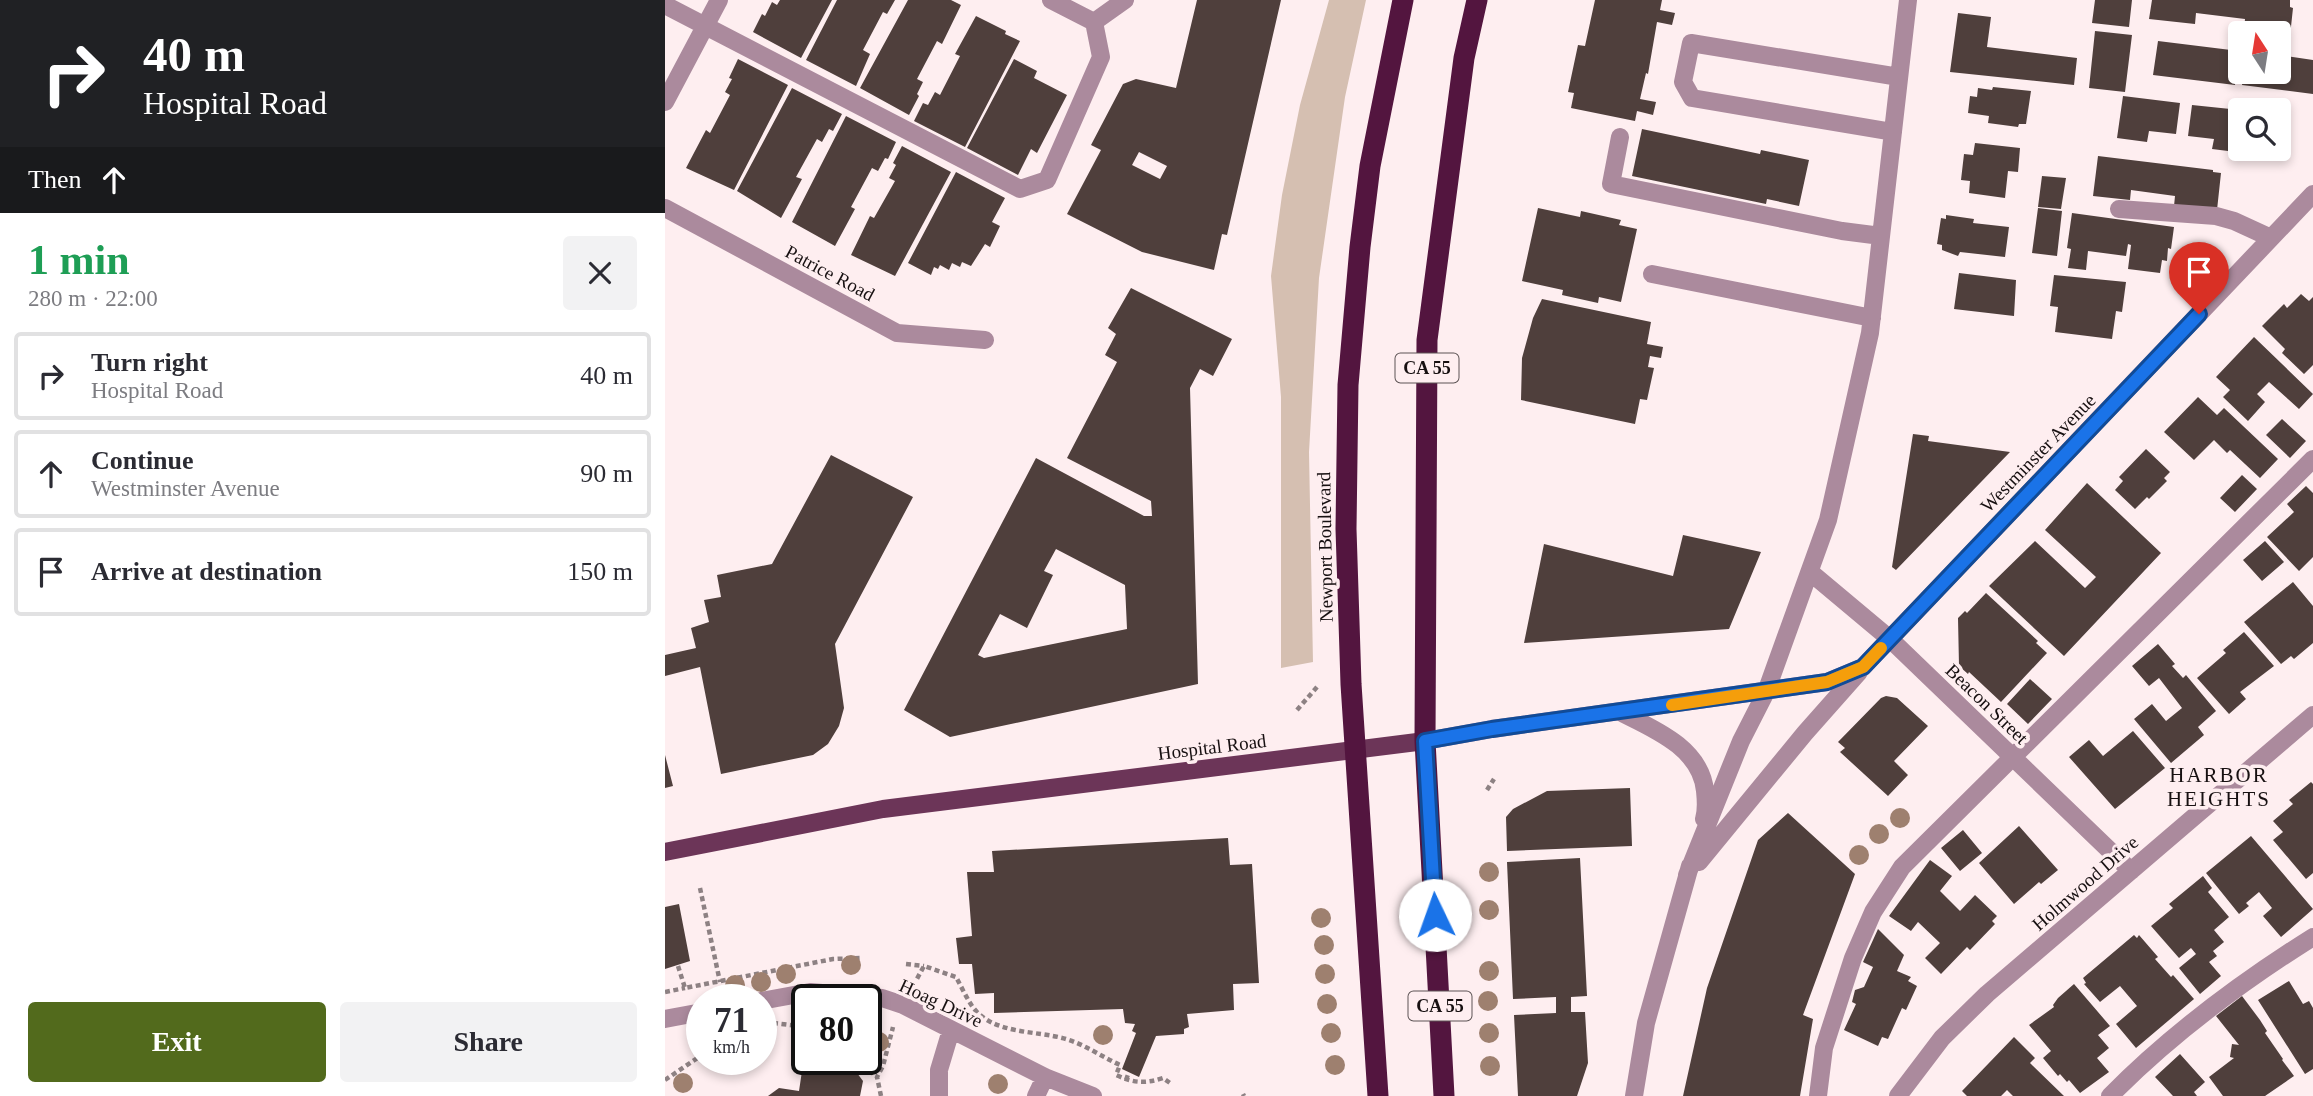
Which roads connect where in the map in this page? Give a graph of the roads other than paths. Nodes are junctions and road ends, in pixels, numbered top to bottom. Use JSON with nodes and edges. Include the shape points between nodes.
{"nodes":[{"id":1,"x":719,"y":0,"type":"edge"},
{"id":2,"x":1051,"y":0,"type":"edge"},
{"id":3,"x":1125,"y":0,"type":"edge"},
{"id":4,"x":1403,"y":0,"type":"edge"},
{"id":5,"x":1477,"y":0,"type":"edge"},
{"id":6,"x":1908,"y":0,"type":"edge"},
{"id":7,"x":665,"y":5,"type":"edge"},
{"id":8,"x":1094,"y":22,"type":"junction"},
{"id":9,"x":705,"y":26,"type":"junction"},
{"id":10,"x":1899,"y":77,"type":"junction"},
{"id":11,"x":665,"y":102,"type":"edge"},
{"id":12,"x":1893,"y":132,"type":"junction"},
{"id":13,"x":1620,"y":137,"type":"dead end"},
{"id":14,"x":2313,"y":194,"type":"edge"},
{"id":15,"x":665,"y":208,"type":"edge"},
{"id":16,"x":2119,"y":209,"type":"dead end"},
{"id":17,"x":1881,"y":236,"type":"junction"},
{"id":18,"x":2271,"y":238,"type":"junction"},
{"id":19,"x":1651,"y":274,"type":"dead end"},
{"id":20,"x":1872,"y":318,"type":"junction"},
{"id":21,"x":985,"y":340,"type":"dead end"},
{"id":22,"x":2313,"y":459,"type":"edge"},
{"id":23,"x":1809,"y":572,"type":"junction"},
{"id":24,"x":1890,"y":639,"type":"junction"},
{"id":25,"x":1863,"y":667,"type":"junction"},
{"id":26,"x":1766,"y":692,"type":"junction"},
{"id":27,"x":1620,"y":712,"type":"junction"},
{"id":28,"x":2313,"y":715,"type":"edge"},
{"id":29,"x":1425,"y":741,"type":"junction"},
{"id":30,"x":1356,"y":750,"type":"junction"},
{"id":31,"x":2013,"y":757,"type":"junction"},
{"id":32,"x":665,"y":852,"type":"edge"},
{"id":33,"x":2131,"y":871,"type":"junction"},
{"id":34,"x":1688,"y":876,"type":"junction"},
{"id":35,"x":2313,"y":937,"type":"edge"},
{"id":36,"x":777,"y":998,"type":"edge"},
{"id":37,"x":686,"y":1015,"type":"edge"},
{"id":38,"x":665,"y":1020,"type":"edge"},
{"id":39,"x":951,"y":1030,"type":"junction"},
{"id":40,"x":1045,"y":1077,"type":"junction"},
{"id":41,"x":939,"y":1096,"type":"edge"},
{"id":42,"x":1036,"y":1096,"type":"edge"},
{"id":43,"x":1093,"y":1096,"type":"edge"},
{"id":44,"x":1378,"y":1096,"type":"edge"},
{"id":45,"x":1444,"y":1096,"type":"edge"},
{"id":46,"x":1634,"y":1096,"type":"edge"},
{"id":47,"x":1818,"y":1096,"type":"edge"},
{"id":48,"x":1898,"y":1096,"type":"edge"},
{"id":49,"x":2110,"y":1096,"type":"edge"}],
"edges":[{"from":1,"to":9,"type":"street"},
{"from":2,"to":8,"type":"street"},
{"from":3,"to":8,"type":"street"},
{"from":4,"to":30,"type":"highway","name":"Newport Boulevard","via":[[1370,166],[1348,385],[1346,530]]},
{"from":5,"to":29,"type":"highway","number":"CA 55","via":[[1464,58],[1427,340]]},
{"from":6,"to":10,"type":"street"},
{"from":7,"to":9,"type":"street"},
{"from":8,"to":9,"type":"street","via":[[1101,57],[1047,180],[1020,189]]},
{"from":9,"to":11,"type":"street"},
{"from":10,"to":12,"type":"street"},
{"from":10,"to":12,"type":"street","via":[[1691,43],[1683,82],[1692,98]]},
{"from":12,"to":17,"type":"street"},
{"from":13,"to":17,"type":"street","via":[[1611,184]]},
{"from":14,"to":18,"type":"street","name":"Westminster Avenue"},
{"from":15,"to":21,"type":"street","name":"Patrice Road","via":[[897,333]]},
{"from":16,"to":18,"type":"street","via":[[2215,216]]},
{"from":17,"to":20,"type":"street"},
{"from":18,"to":24,"type":"street","name":"Westminster Avenue"},
{"from":19,"to":20,"type":"street"},
{"from":20,"to":23,"type":"street","via":[[1828,520]]},
{"from":22,"to":31,"type":"street"},
{"from":23,"to":24,"type":"street","name":"Beacon Street"},
{"from":23,"to":26,"type":"street"},
{"from":24,"to":25,"type":"street","name":"Westminster Avenue"},
{"from":24,"to":31,"type":"street","name":"Beacon Street"},
{"from":25,"to":26,"type":"street","name":"Westminster Avenue","via":[[1827,682]]},
{"from":25,"to":34,"type":"street"},
{"from":26,"to":27,"type":"street","name":"Hospital Road"},
{"from":26,"to":34,"type":"street","via":[[1741,741]]},
{"from":27,"to":29,"type":"street","name":"Hospital Road"},
{"from":27,"to":34,"type":"street","via":[[1676,743],[1704,778],[1706,810]]},
{"from":28,"to":33,"type":"street","name":"Holmwood Drive"},
{"from":29,"to":30,"type":"main road","name":"Hospital Road"},
{"from":29,"to":45,"type":"highway","number":"CA 55"},
{"from":30,"to":32,"type":"main road","name":"Hospital Road","via":[[883,809]]},
{"from":30,"to":44,"type":"highway","name":"Newport Boulevard"},
{"from":31,"to":33,"type":"street","name":"Beacon Street"},
{"from":31,"to":47,"type":"street","via":[[1902,867],[1873,912],[1824,1048]]},
{"from":33,"to":48,"type":"street","name":"Holmwood Drive","via":[[1987,994],[1942,1038]]},
{"from":34,"to":46,"type":"street","via":[[1646,1023]]},
{"from":35,"to":49,"type":"street","via":[[2252,975]]},
{"from":36,"to":39,"type":"street","name":"Hoag Drive","via":[[810,992],[882,998]]},
{"from":37,"to":38,"type":"street"},
{"from":39,"to":40,"type":"street","name":"Hoag Drive"},
{"from":39,"to":41,"type":"street","via":[[939,1070]]},
{"from":40,"to":42,"type":"street"},
{"from":40,"to":43,"type":"street","name":"Hoag Drive"}]}
